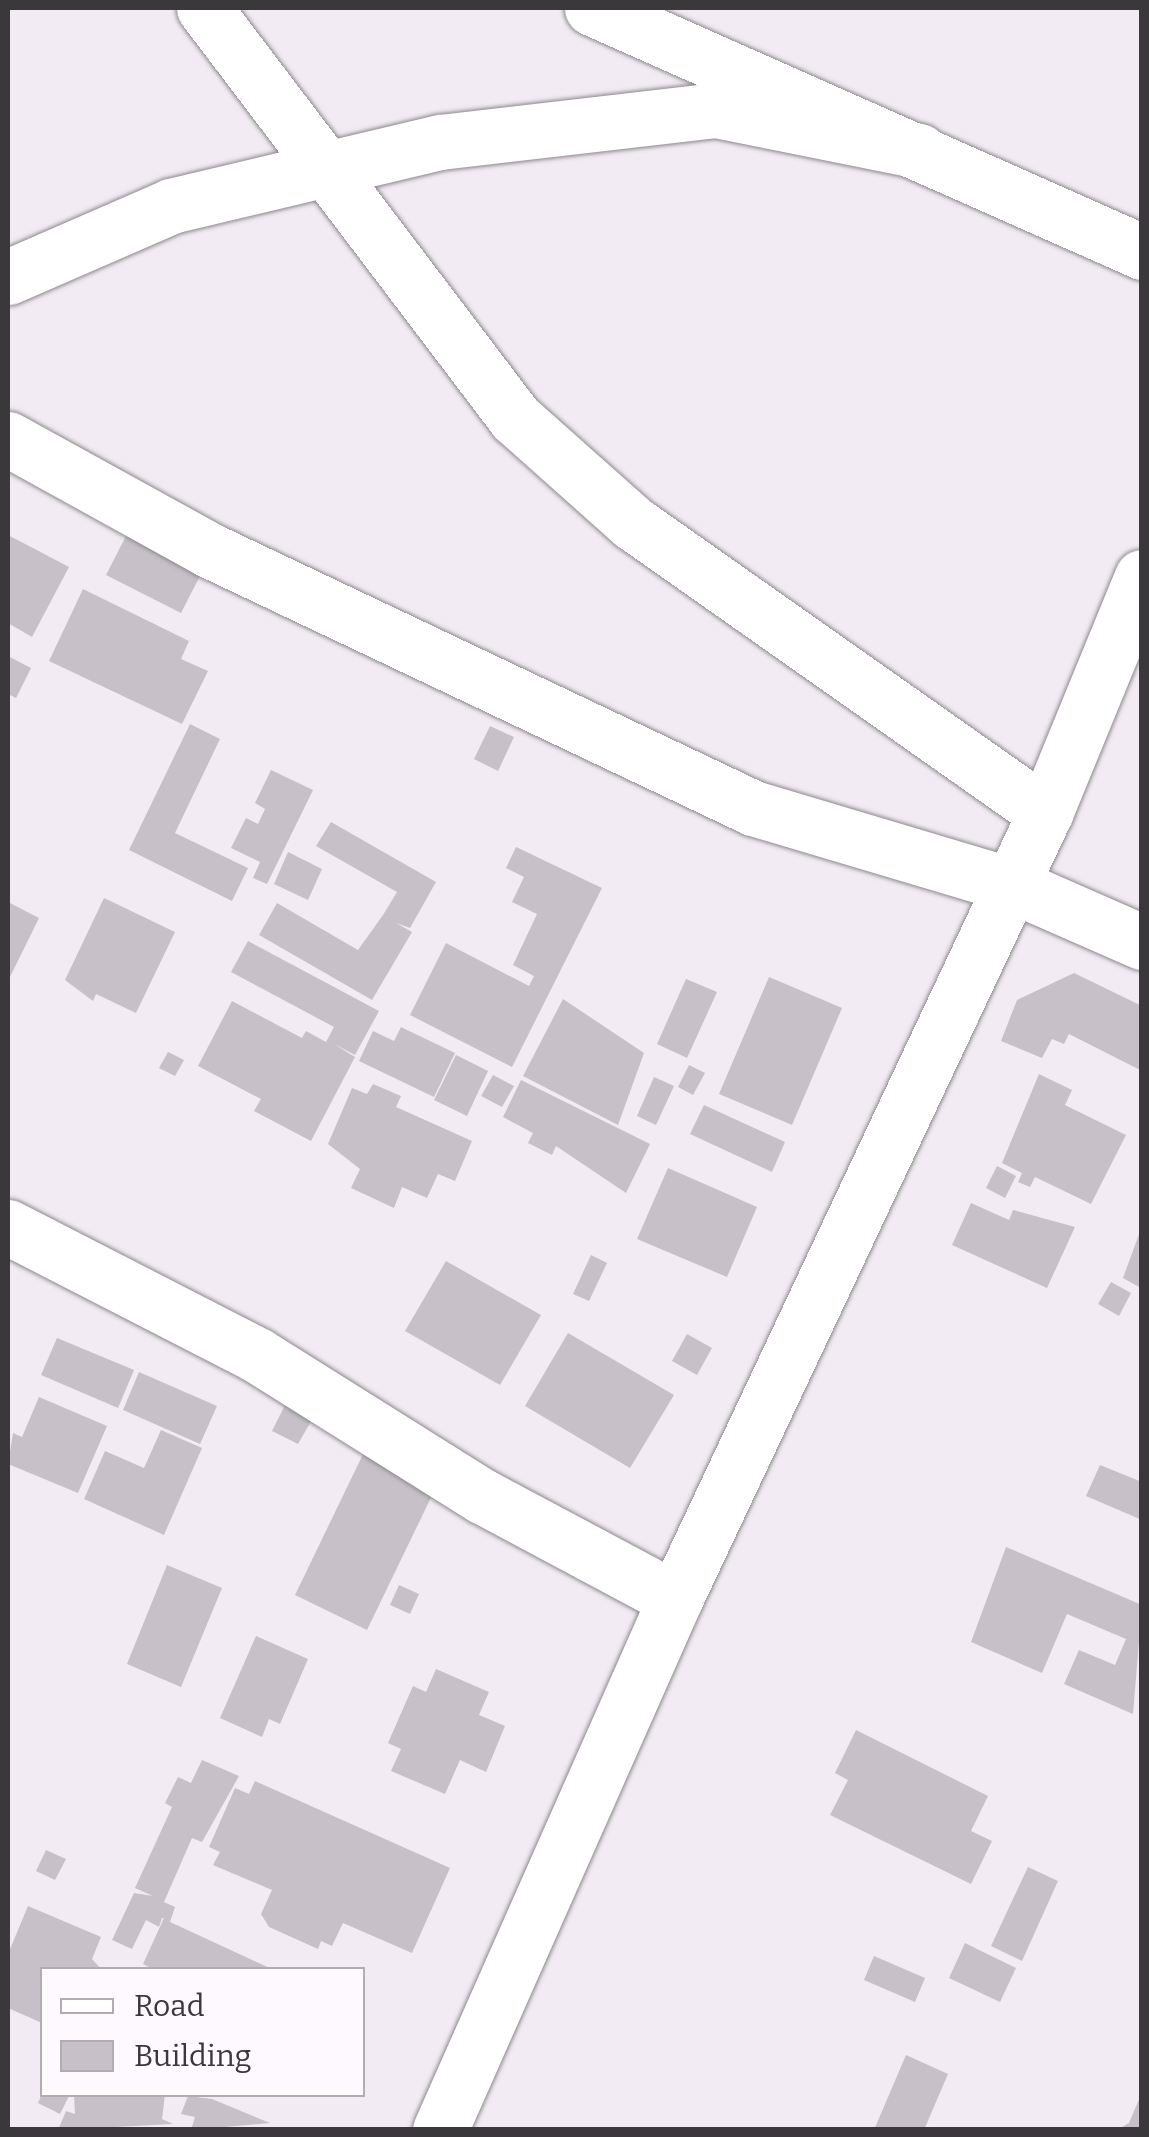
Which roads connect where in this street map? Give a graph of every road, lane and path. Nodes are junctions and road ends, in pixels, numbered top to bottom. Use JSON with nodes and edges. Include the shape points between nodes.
{"nodes":[{"id":1,"x":204,"y":8,"type":"edge"},
{"id":2,"x":592,"y":8,"type":"edge"},
{"id":3,"x":920,"y":151,"type":"junction"},
{"id":4,"x":328,"y":163,"type":"junction"},
{"id":5,"x":1142,"y":252,"type":"edge"},
{"id":6,"x":8,"y":277,"type":"edge"},
{"id":7,"x":8,"y":439,"type":"edge"},
{"id":8,"x":1142,"y":577,"type":"edge"},
{"id":9,"x":1046,"y":813,"type":"junction"},
{"id":10,"x":1012,"y":885,"type":"junction"},
{"id":11,"x":1142,"y":942,"type":"edge"},
{"id":12,"x":12,"y":1242,"type":"edge"},
{"id":13,"x":675,"y":1600,"type":"junction"},
{"id":14,"x":440,"y":2130,"type":"edge"}],
"edges":[{"from":1,"to":4,"type":"street"},
{"from":2,"to":3,"type":"street"},
{"from":3,"to":4,"type":"street","via":[[716,110]]},
{"from":3,"to":5,"type":"street"},
{"from":4,"to":6,"type":"street","via":[[102,229]]},
{"from":4,"to":9,"type":"street","via":[[530,431],[722,589]]},
{"from":7,"to":10,"type":"street","via":[[209,550],[753,808]]},
{"from":8,"to":9,"type":"street"},
{"from":9,"to":10,"type":"street"},
{"from":10,"to":11,"type":"street"},
{"from":10,"to":13,"type":"street"},
{"from":12,"to":13,"type":"street","via":[[257,1355],[482,1496]]},
{"from":13,"to":14,"type":"street"}]}
